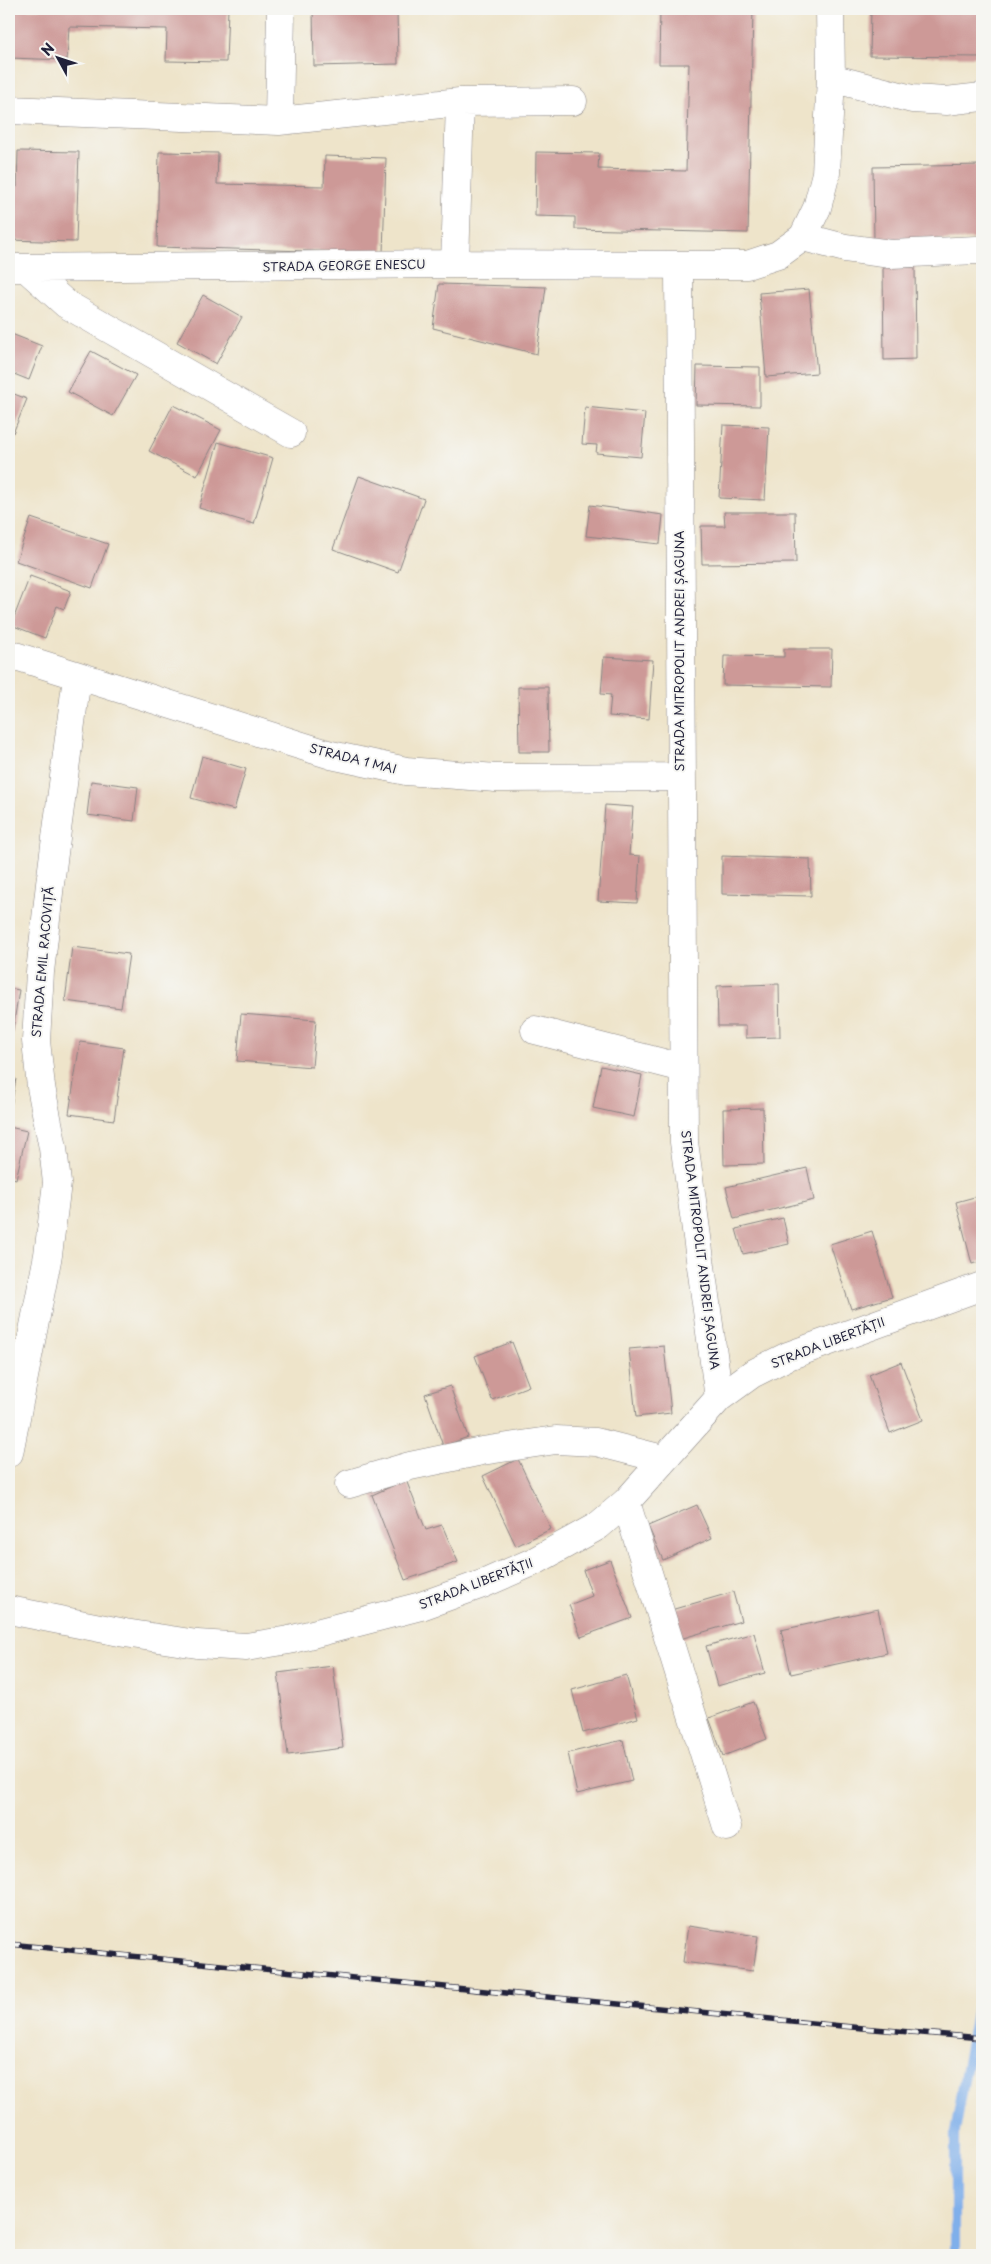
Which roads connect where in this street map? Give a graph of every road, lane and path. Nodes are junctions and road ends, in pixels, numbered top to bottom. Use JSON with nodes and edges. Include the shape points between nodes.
{"nodes":[{"id":1,"x":281,"y":9,"type":"edge"},
{"id":2,"x":830,"y":9,"type":"edge"},
{"id":3,"x":831,"y":78,"type":"junction"},
{"id":4,"x":982,"y":97,"type":"edge"},
{"id":5,"x":573,"y":101,"type":"dead end"},
{"id":6,"x":460,"y":102,"type":"junction"},
{"id":7,"x":9,"y":110,"type":"edge"},
{"id":8,"x":279,"y":121,"type":"junction"},
{"id":9,"x":803,"y":237,"type":"junction"},
{"id":10,"x":977,"y":250,"type":"dead end"},
{"id":11,"x":455,"y":264,"type":"junction"},
{"id":12,"x":679,"y":266,"type":"junction"},
{"id":13,"x":18,"y":269,"type":"edge"},
{"id":14,"x":291,"y":433,"type":"dead end"},
{"id":15,"x":9,"y":654,"type":"edge"},
{"id":16,"x":77,"y":677,"type":"junction"},
{"id":17,"x":681,"y":777,"type":"junction"},
{"id":18,"x":535,"y":1030,"type":"dead end"},
{"id":19,"x":683,"y":1068,"type":"junction"},
{"id":20,"x":982,"y":1286,"type":"edge"},
{"id":21,"x":719,"y":1398,"type":"junction"},
{"id":22,"x":9,"y":1453,"type":"edge"},
{"id":23,"x":663,"y":1459,"type":"junction"},
{"id":24,"x":349,"y":1484,"type":"dead end"},
{"id":25,"x":626,"y":1502,"type":"junction"},
{"id":26,"x":9,"y":1610,"type":"edge"},
{"id":27,"x":726,"y":1827,"type":"dead end"}],
"edges":[{"from":1,"to":8,"type":"street"},
{"from":2,"to":3,"type":"street"},
{"from":3,"to":4,"type":"street","via":[[912,99],[946,101]]},
{"from":3,"to":9,"type":"street","via":[[826,173],[817,208]]},
{"from":5,"to":6,"type":"street"},
{"from":6,"to":8,"type":"street"},
{"from":6,"to":11,"type":"street"},
{"from":7,"to":8,"type":"street"},
{"from":9,"to":10,"type":"street","via":[[844,248],[892,254]]},
{"from":9,"to":12,"type":"street","via":[[778,255],[747,265]]},
{"from":11,"to":12,"type":"street","name":"STRADA GEORGE ENESCU"},
{"from":11,"to":13,"type":"street","name":"STRADA GEORGE ENESCU"},
{"from":12,"to":17,"type":"street","name":"STRADA MITROPOLIT ANDREI ȘAGUNA"},
{"from":13,"to":14,"type":"street","via":[[66,304]]},
{"from":15,"to":16,"type":"street","name":"STRADA 1 MAI"},
{"from":16,"to":17,"type":"street","name":"STRADA 1 MAI","via":[[330,755],[406,771],[496,778]]},
{"from":16,"to":22,"type":"street","name":"STRADA EMIL RACOVIȚĂ","via":[[40,972],[36,1042],[57,1183],[48,1255]]},
{"from":17,"to":19,"type":"street","name":"STRADA MITROPOLIT ANDREI ȘAGUNA"},
{"from":18,"to":19,"type":"street"},
{"from":19,"to":21,"type":"street","name":"STRADA MITROPOLIT ANDREI ȘAGUNA","via":[[684,1142]]},
{"from":20,"to":21,"type":"street","name":"STRADA LIBERTĂȚII","via":[[788,1356],[752,1374]]},
{"from":21,"to":23,"type":"street","name":"STRADA LIBERTĂȚII"},
{"from":23,"to":24,"type":"street","via":[[596,1442],[556,1440],[410,1466]]},
{"from":23,"to":25,"type":"street","name":"STRADA LIBERTĂȚII"},
{"from":25,"to":26,"type":"street","name":"STRADA LIBERTĂȚII","via":[[598,1526],[535,1561],[485,1583],[412,1608],[289,1640],[246,1647],[197,1644]]},
{"from":25,"to":27,"type":"street"}]}
